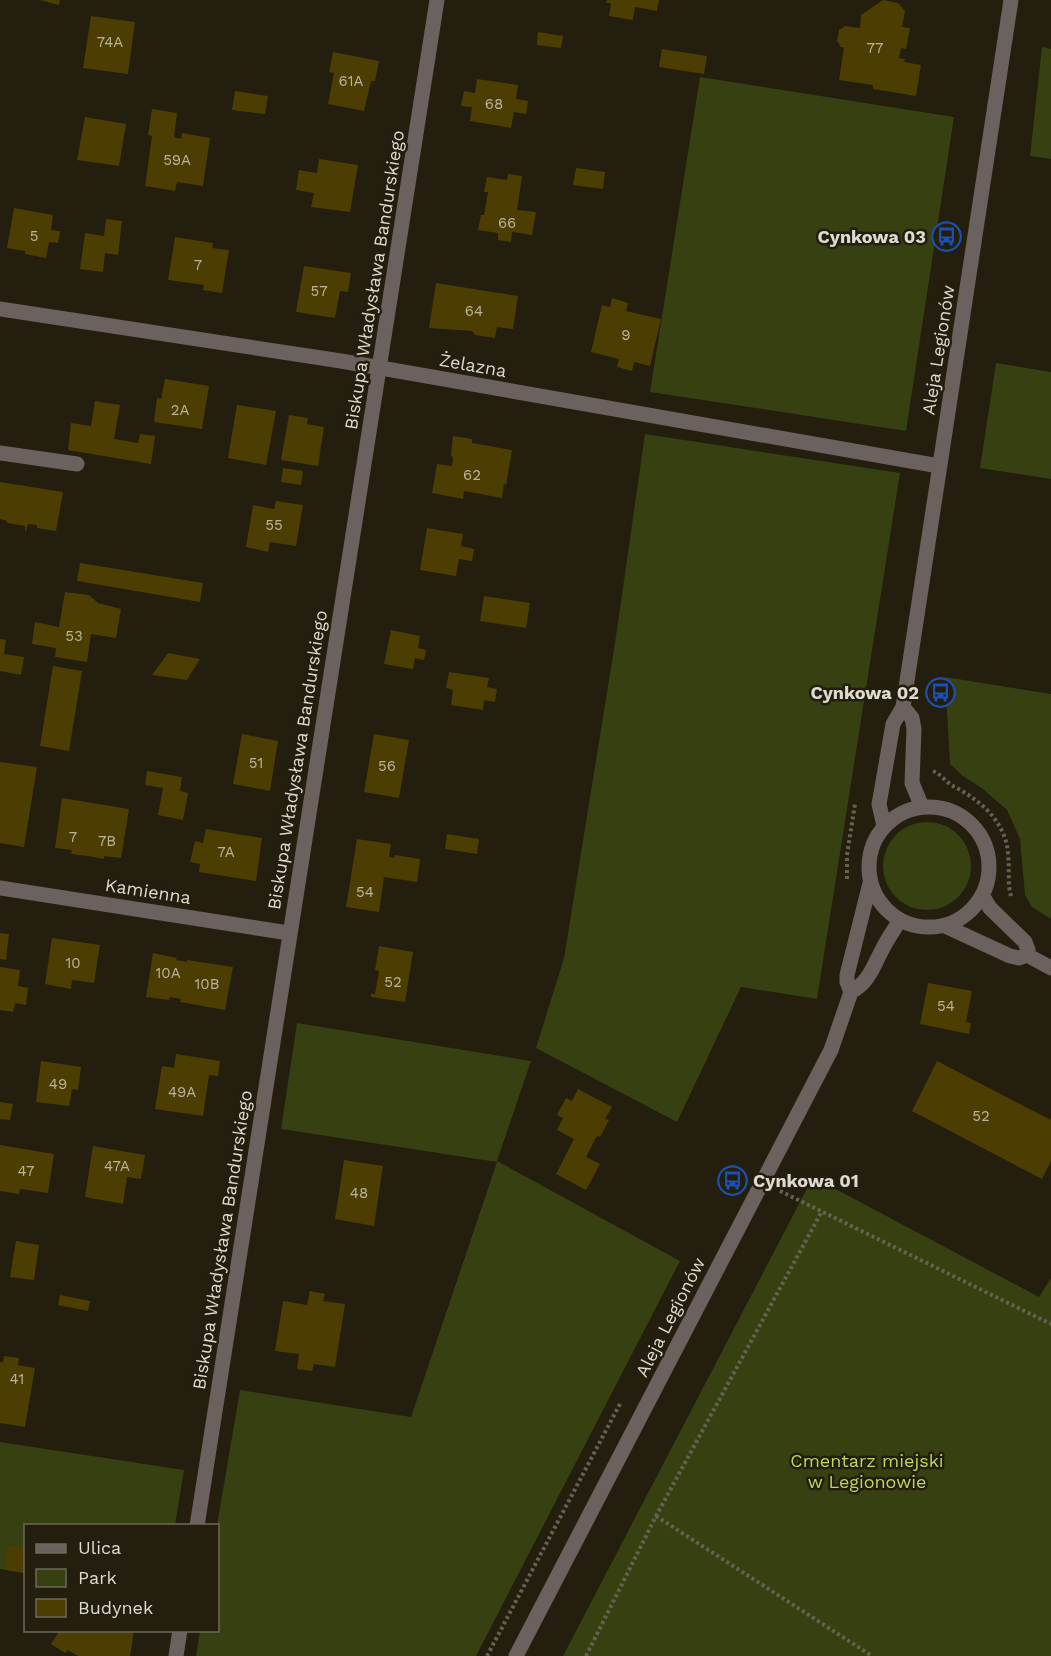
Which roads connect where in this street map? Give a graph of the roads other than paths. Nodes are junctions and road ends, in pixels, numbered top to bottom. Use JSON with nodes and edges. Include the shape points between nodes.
{"nodes":[{"id":1,"x":437,"y":0,"type":"edge"},
{"id":2,"x":1011,"y":0,"type":"edge"},
{"id":3,"x":0,"y":309,"type":"edge"},
{"id":4,"x":380,"y":369,"type":"junction"},
{"id":5,"x":0,"y":453,"type":"edge"},
{"id":6,"x":76,"y":464,"type":"dead end"},
{"id":7,"x":939,"y":466,"type":"junction"},
{"id":8,"x":903,"y":707,"type":"junction"},
{"id":9,"x":922,"y":807,"type":"junction"},
{"id":10,"x":884,"y":826,"type":"junction"},
{"id":11,"x":870,"y":884,"type":"junction"},
{"id":12,"x":0,"y":888,"type":"edge"},
{"id":13,"x":982,"y":895,"type":"junction"},
{"id":14,"x":900,"y":920,"type":"junction"},
{"id":15,"x":945,"y":926,"type":"junction"},
{"id":16,"x":289,"y":933,"type":"junction"},
{"id":17,"x":1027,"y":955,"type":"junction"},
{"id":18,"x":1051,"y":968,"type":"edge"},
{"id":19,"x":850,"y":992,"type":"junction"},
{"id":20,"x":196,"y":1524,"type":"edge"},
{"id":21,"x":180,"y":1632,"type":"edge"},
{"id":22,"x":176,"y":1656,"type":"edge"},
{"id":23,"x":516,"y":1656,"type":"edge"}],
"edges":[{"from":1,"to":4,"type":"street","name":"Biskupa Władysława Bandurskiego"},
{"from":2,"to":7,"type":"street","name":"Aleja Legionów"},
{"from":3,"to":4,"type":"street","name":"Żelazna"},
{"from":4,"to":7,"type":"street","name":"Żelazna"},
{"from":4,"to":16,"type":"street","name":"Biskupa Władysława Bandurskiego"},
{"from":5,"to":6,"type":"street"},
{"from":7,"to":8,"type":"street","name":"Aleja Legionów"},
{"from":8,"to":9,"type":"street","via":[[912,718],[912,783]]},
{"from":8,"to":10,"type":"street","name":"Aleja Legionów","via":[[893,724],[884,772],[879,804]]},
{"from":9,"to":10,"type":"street","via":[[909,809]]},
{"from":9,"to":13,"type":"street","via":[[955,812],[979,833],[989,862]]},
{"from":10,"to":11,"type":"street","via":[[869,854]]},
{"from":11,"to":14,"type":"street","via":[[882,906]]},
{"from":11,"to":19,"type":"street","name":"Aleja Legionów","via":[[847,975]]},
{"from":12,"to":16,"type":"street","name":"Kamienna"},
{"from":13,"to":15,"type":"street","via":[[968,913]]},
{"from":13,"to":17,"type":"street","via":[[1025,942]]},
{"from":14,"to":15,"type":"street","via":[[931,928]]},
{"from":14,"to":19,"type":"street","via":[[872,973]]},
{"from":15,"to":17,"type":"street","via":[[1010,956]]},
{"from":16,"to":20,"type":"street","name":"Biskupa Władysława Bandurskiego"},
{"from":17,"to":18,"type":"street"},
{"from":19,"to":23,"type":"street","name":"Aleja Legionów","via":[[831,1050]]},
{"from":21,"to":22,"type":"street"}]}
